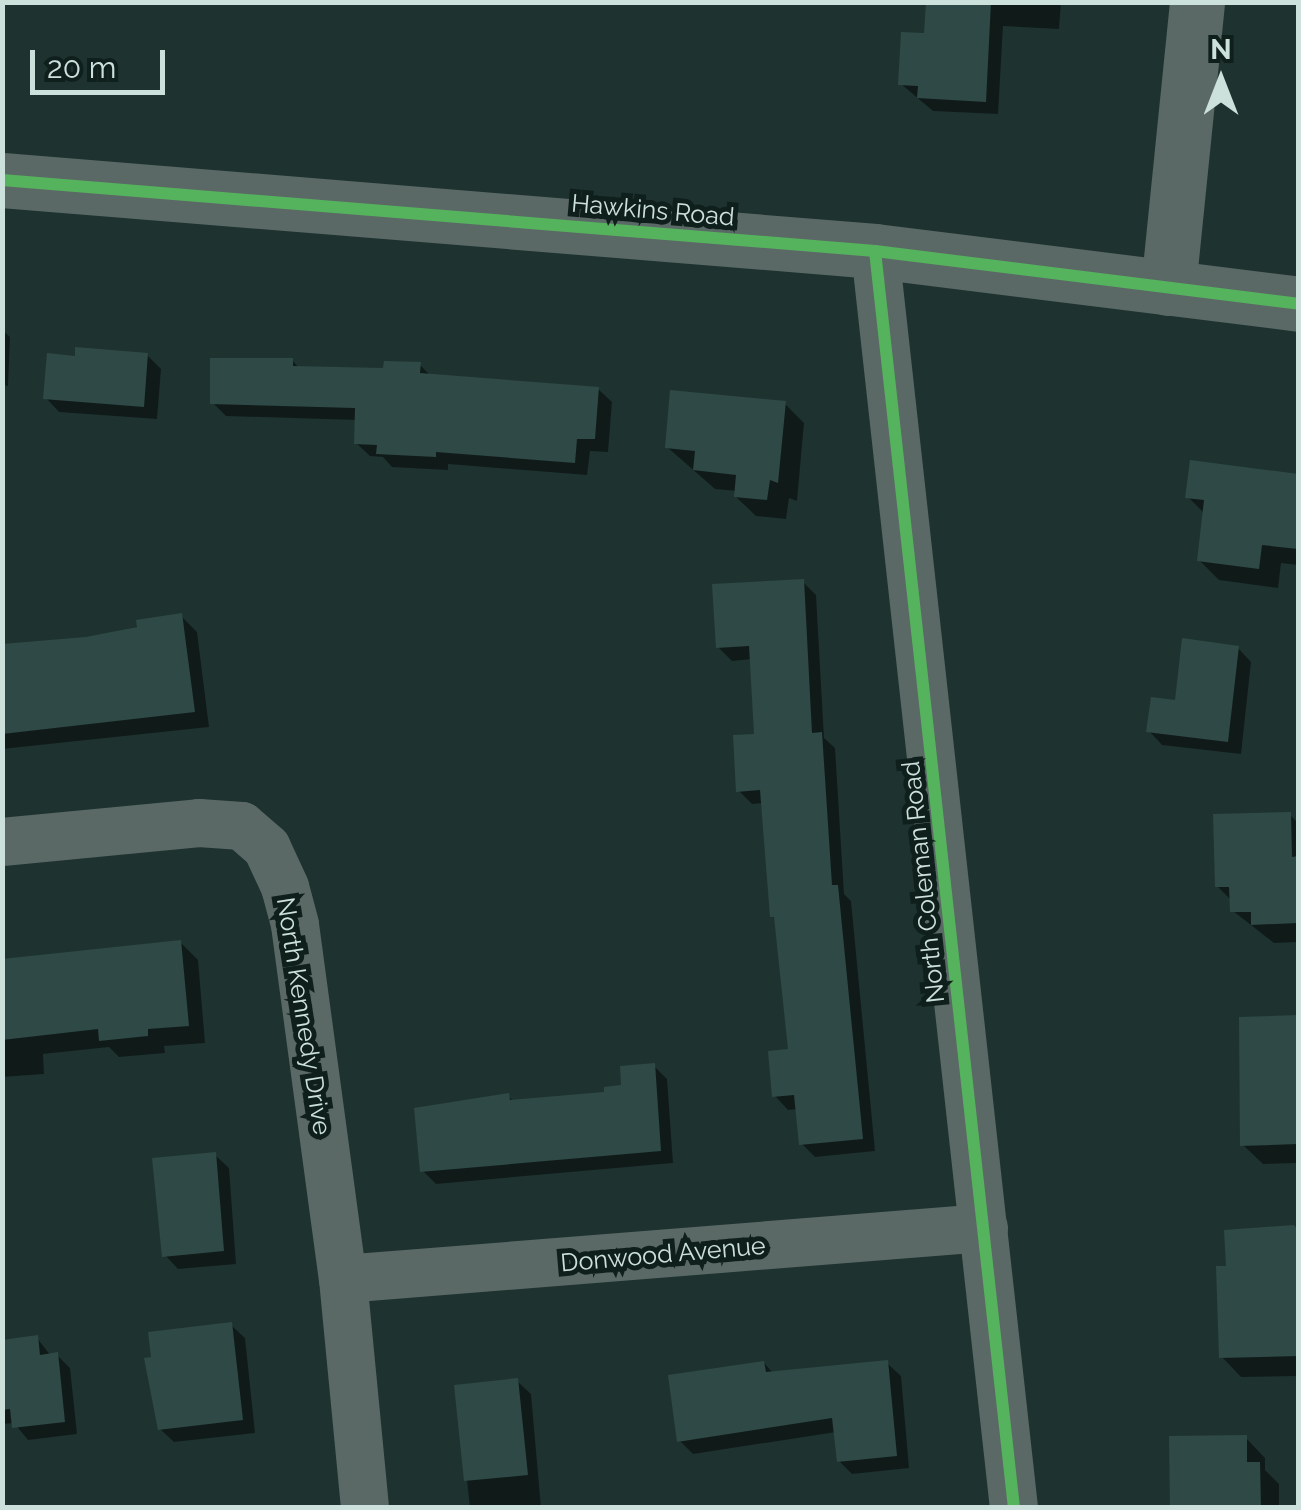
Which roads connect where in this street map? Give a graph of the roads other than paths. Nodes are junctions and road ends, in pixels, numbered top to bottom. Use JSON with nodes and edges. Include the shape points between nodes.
{"nodes":[{"id":1,"x":1197,"y":2,"type":"edge"},
{"id":2,"x":2,"y":180,"type":"edge"},
{"id":3,"x":875,"y":252,"type":"junction"},
{"id":4,"x":1168,"y":288,"type":"junction"},
{"id":5,"x":1298,"y":304,"type":"edge"},
{"id":6,"x":2,"y":842,"type":"edge"},
{"id":7,"x":984,"y":1228,"type":"junction"},
{"id":8,"x":343,"y":1279,"type":"junction"},
{"id":9,"x":365,"y":1508,"type":"edge"},
{"id":10,"x":1014,"y":1508,"type":"edge"}],
"edges":[{"from":1,"to":4,"type":"street"},
{"from":2,"to":3,"type":"street","name":"Hawkins Road"},
{"from":3,"to":4,"type":"street","name":"Hawkins Road"},
{"from":3,"to":7,"type":"street","name":"North Coleman Road"},
{"from":4,"to":5,"type":"street","name":"Hawkins Road"},
{"from":6,"to":8,"type":"street","name":"North Kennedy Drive","via":[[198,824],[242,826],[267,848],[295,925]]},
{"from":7,"to":8,"type":"street","name":"Donwood Avenue"},
{"from":7,"to":10,"type":"street","name":"North Coleman Road"},
{"from":8,"to":9,"type":"street","name":"North Kennedy Drive"}]}
